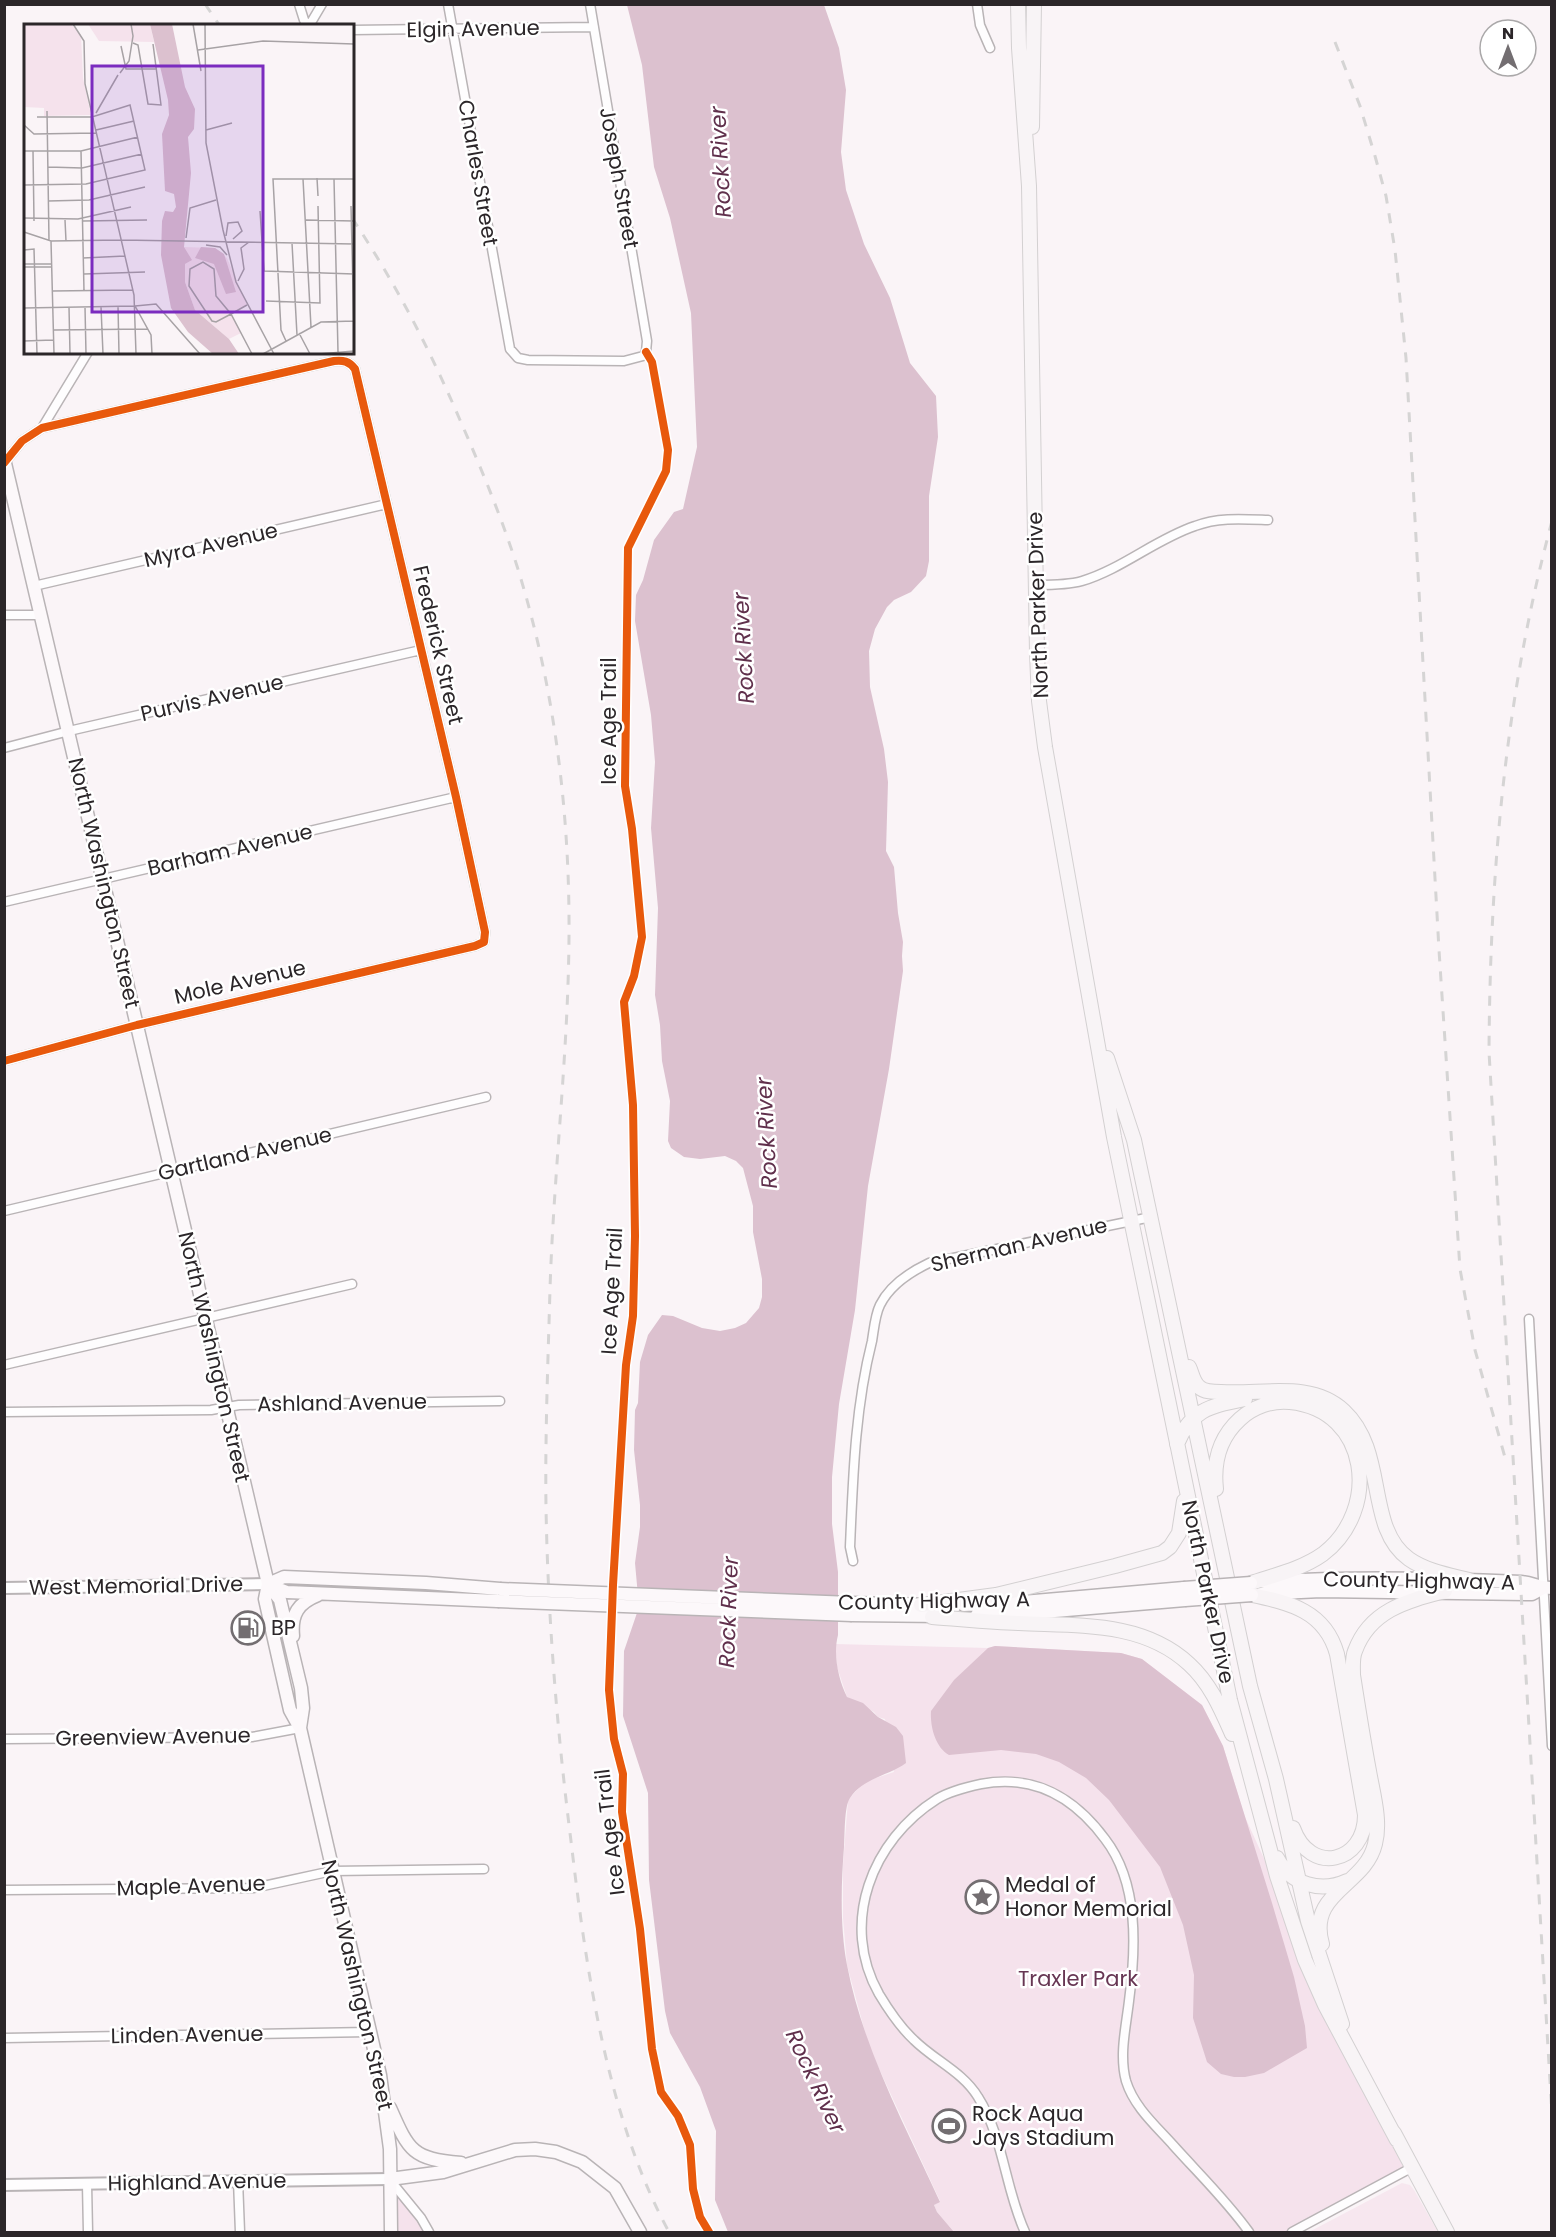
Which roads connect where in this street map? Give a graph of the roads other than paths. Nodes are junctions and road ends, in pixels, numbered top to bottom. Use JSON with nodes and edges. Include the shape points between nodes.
{"nodes":[{"id":1,"x":299,"y":4,"type":"edge"},
{"id":2,"x":322,"y":4,"type":"edge"},
{"id":3,"x":448,"y":4,"type":"edge"},
{"id":4,"x":590,"y":4,"type":"edge"},
{"id":5,"x":977,"y":4,"type":"edge"},
{"id":6,"x":1018,"y":4,"type":"edge"},
{"id":7,"x":1034,"y":4,"type":"edge"},
{"id":8,"x":307,"y":24,"type":"edge"},
{"id":9,"x":309,"y":24,"type":"edge"},
{"id":10,"x":594,"y":27,"type":"junction"},
{"id":11,"x":452,"y":29,"type":"junction"},
{"id":12,"x":354,"y":30,"type":"edge"},
{"id":13,"x":990,"y":48,"type":"dead end"},
{"id":14,"x":1029,"y":186,"type":"junction"},
{"id":15,"x":508,"y":342,"type":"joint"},
{"id":16,"x":87,"y":354,"type":"edge"},
{"id":17,"x":42,"y":428,"type":"junction"},
{"id":18,"x":5,"y":462,"type":"edge"},
{"id":19,"x":387,"y":504,"type":"junction"},
{"id":20,"x":1268,"y":520,"type":"dead end"},
{"id":21,"x":1036,"y":585,"type":"junction"},
{"id":22,"x":34,"y":586,"type":"junction"},
{"id":23,"x":4,"y":615,"type":"edge"},
{"id":24,"x":41,"y":615,"type":"junction"},
{"id":25,"x":421,"y":650,"type":"junction"},
{"id":26,"x":69,"y":731,"type":"junction"},
{"id":27,"x":4,"y":748,"type":"edge"},
{"id":28,"x":456,"y":797,"type":"junction"},
{"id":29,"x":103,"y":879,"type":"junction"},
{"id":30,"x":4,"y":902,"type":"edge"},
{"id":31,"x":484,"y":942,"type":"joint"},
{"id":32,"x":1094,"y":1019,"type":"junction"},
{"id":33,"x":137,"y":1025,"type":"junction"},
{"id":34,"x":4,"y":1061,"type":"edge"},
{"id":35,"x":486,"y":1097,"type":"dead end"},
{"id":36,"x":171,"y":1172,"type":"junction"},
{"id":37,"x":4,"y":1211,"type":"edge"},
{"id":38,"x":1151,"y":1217,"type":"junction"},
{"id":39,"x":1131,"y":1220,"type":"junction"},
{"id":40,"x":352,"y":1284,"type":"dead end"},
{"id":41,"x":205,"y":1318,"type":"junction"},
{"id":42,"x":1529,"y":1318,"type":"dead end"},
{"id":43,"x":1173,"y":1323,"type":"junction"},
{"id":44,"x":4,"y":1365,"type":"edge"},
{"id":45,"x":1274,"y":1392,"type":"junction"},
{"id":46,"x":500,"y":1401,"type":"dead end"},
{"id":47,"x":226,"y":1408,"type":"junction"},
{"id":48,"x":4,"y":1412,"type":"edge"},
{"id":49,"x":1192,"y":1418,"type":"junction"},
{"id":50,"x":1177,"y":1444,"type":"junction"},
{"id":51,"x":1186,"y":1487,"type":"junction"},
{"id":52,"x":1221,"y":1542,"type":"junction"},
{"id":53,"x":854,"y":1561,"type":"dead end"},
{"id":54,"x":1469,"y":1580,"type":"junction"},
{"id":55,"x":268,"y":1584,"type":"junction"},
{"id":56,"x":4,"y":1588,"type":"edge"},
{"id":57,"x":1547,"y":1588,"type":"edge"},
{"id":58,"x":1251,"y":1589,"type":"junction"},
{"id":59,"x":1445,"y":1592,"type":"junction"},
{"id":60,"x":322,"y":1593,"type":"junction"},
{"id":61,"x":1184,"y":1594,"type":"junction"},
{"id":62,"x":499,"y":1595,"type":"junction"},
{"id":63,"x":921,"y":1605,"type":"junction"},
{"id":64,"x":852,"y":1609,"type":"junction"},
{"id":65,"x":932,"y":1617,"type":"junction"},
{"id":66,"x":296,"y":1667,"type":"junction"},
{"id":67,"x":300,"y":1728,"type":"junction"},
{"id":68,"x":4,"y":1739,"type":"edge"},
{"id":69,"x":1551,"y":1746,"type":"edge"},
{"id":70,"x":1248,"y":1768,"type":"junction"},
{"id":71,"x":1276,"y":1779,"type":"junction"},
{"id":72,"x":1268,"y":1840,"type":"junction"},
{"id":73,"x":484,"y":1869,"type":"dead end"},
{"id":74,"x":332,"y":1871,"type":"junction"},
{"id":75,"x":1350,"y":1880,"type":"junction"},
{"id":76,"x":1299,"y":1881,"type":"junction"},
{"id":77,"x":4,"y":1890,"type":"edge"},
{"id":78,"x":1327,"y":1976,"type":"junction"},
{"id":79,"x":369,"y":2032,"type":"junction"},
{"id":80,"x":4,"y":2038,"type":"edge"},
{"id":81,"x":383,"y":2093,"type":"junction"},
{"id":82,"x":1397,"y":2140,"type":"junction"},
{"id":83,"x":470,"y":2163,"type":"junction"},
{"id":84,"x":1411,"y":2168,"type":"junction"},
{"id":85,"x":390,"y":2179,"type":"junction"},
{"id":86,"x":238,"y":2180,"type":"junction"},
{"id":87,"x":87,"y":2184,"type":"junction"},
{"id":88,"x":4,"y":2185,"type":"edge"},
{"id":89,"x":88,"y":2232,"type":"edge"},
{"id":90,"x":240,"y":2232,"type":"edge"},
{"id":91,"x":392,"y":2232,"type":"edge"},
{"id":92,"x":429,"y":2232,"type":"edge"},
{"id":93,"x":640,"y":2232,"type":"edge"},
{"id":94,"x":1025,"y":2232,"type":"edge"},
{"id":95,"x":1249,"y":2232,"type":"edge"},
{"id":96,"x":1292,"y":2232,"type":"edge"},
{"id":97,"x":1447,"y":2232,"type":"edge"}],
"edges":[{"from":1,"to":8,"type":"street"},
{"from":2,"to":9,"type":"street"},
{"from":3,"to":11,"type":"street","name":"Charles Street"},
{"from":4,"to":10,"type":"street","name":"Joseph Street"},
{"from":5,"to":13,"type":"street","via":[[980,25]]},
{"from":6,"to":14,"type":"main road","name":"North Parker Drive"},
{"from":7,"to":14,"type":"main road","name":"North Parker Drive"},
{"from":10,"to":11,"type":"street","name":"Elgin Avenue"},
{"from":10,"to":15,"type":"street","name":"Joseph Street","via":[[646,352],[624,361],[528,360],[518,358]]},
{"from":11,"to":12,"type":"street","name":"Elgin Avenue"},
{"from":11,"to":15,"type":"street","name":"Charles Street"},
{"from":14,"to":21,"type":"main road","name":"North Parker Drive"},
{"from":16,"to":17,"type":"street"},
{"from":17,"to":18,"type":"street","via":[[22,441]]},
{"from":17,"to":19,"type":"street","name":"Frederick Street","via":[[346,361],[355,369]]},
{"from":18,"to":22,"type":"main road","name":"North Washington Street"},
{"from":19,"to":22,"type":"street","name":"Myra Avenue"},
{"from":19,"to":25,"type":"street","name":"Frederick Street"},
{"from":20,"to":21,"type":"street","via":[[1217,520],[1194,526],[1081,581]]},
{"from":21,"to":32,"type":"main road","name":"North Parker Drive","via":[[1041,712]]},
{"from":22,"to":24,"type":"main road","name":"North Washington Street"},
{"from":23,"to":24,"type":"street"},
{"from":24,"to":26,"type":"main road","name":"North Washington Street"},
{"from":25,"to":26,"type":"street","name":"Purvis Avenue"},
{"from":25,"to":28,"type":"street","name":"Frederick Street"},
{"from":26,"to":27,"type":"street","name":"Purvis Avenue"},
{"from":26,"to":29,"type":"main road","name":"North Washington Street"},
{"from":28,"to":29,"type":"street","name":"Barham Avenue"},
{"from":28,"to":31,"type":"street","name":"Frederick Street"},
{"from":29,"to":30,"type":"street","name":"Barham Avenue"},
{"from":29,"to":33,"type":"main road","name":"North Washington Street"},
{"from":31,"to":33,"type":"street","name":"Mole Avenue"},
{"from":32,"to":38,"type":"main road","name":"North Parker Drive","via":[[1131,1130]]},
{"from":32,"to":39,"type":"main road","name":"North Parker Drive"},
{"from":33,"to":34,"type":"street","name":"Mole Avenue"},
{"from":33,"to":36,"type":"main road","name":"North Washington Street"},
{"from":35,"to":36,"type":"street","name":"Gartland Avenue"},
{"from":36,"to":37,"type":"street","name":"Gartland Avenue"},
{"from":36,"to":41,"type":"main road","name":"North Washington Street"},
{"from":38,"to":39,"type":"street","name":"Sherman Avenue"},
{"from":38,"to":43,"type":"main road","name":"North Parker Drive"},
{"from":39,"to":50,"type":"main road","name":"North Parker Drive"},
{"from":39,"to":53,"type":"street","name":"Sherman Avenue","via":[[929,1263],[910,1272],[894,1287],[880,1305],[864,1372],[854,1450],[850,1547]]},
{"from":40,"to":41,"type":"street"},
{"from":41,"to":44,"type":"street"},
{"from":41,"to":47,"type":"main road","name":"North Washington Street"},
{"from":42,"to":57,"type":"street"},
{"from":43,"to":45,"type":"main road","via":[[1201,1389]]},
{"from":43,"to":49,"type":"main road","name":"North Parker Drive"},
{"from":45,"to":49,"type":"main road","via":[[1224,1403]]},
{"from":45,"to":54,"type":"main road","via":[[1311,1394],[1344,1411],[1364,1439],[1385,1526],[1398,1548],[1421,1566]]},
{"from":46,"to":47,"type":"street","name":"Ashland Avenue"},
{"from":47,"to":48,"type":"street","name":"Ashland Avenue"},
{"from":47,"to":55,"type":"main road","name":"North Washington Street"},
{"from":49,"to":50,"type":"main road"},
{"from":49,"to":52,"type":"main road","name":"North Parker Drive"},
{"from":50,"to":51,"type":"main road","name":"North Parker Drive"},
{"from":51,"to":63,"type":"main road","via":[[1179,1533],[1162,1553],[996,1595]]},
{"from":51,"to":70,"type":"main road","name":"North Parker Drive"},
{"from":52,"to":58,"type":"main road","via":[[1214,1476],[1224,1436],[1232,1426],[1258,1407],[1286,1401],[1313,1407],[1336,1422],[1352,1442],[1359,1469],[1358,1497],[1350,1522],[1334,1545],[1313,1561]]},
{"from":52,"to":71,"type":"main road","name":"North Parker Drive","via":[[1250,1686]]},
{"from":54,"to":57,"type":"main road","name":"County Highway A","via":[[1533,1583]]},
{"from":54,"to":58,"type":"main road","name":"County Highway A","via":[[1365,1578]]},
{"from":55,"to":56,"type":"street","name":"West Memorial Drive"},
{"from":55,"to":60,"type":"main road","name":"West Memorial Drive","via":[[287,1593]]},
{"from":55,"to":62,"type":"main road","name":"West Memorial Drive","via":[[284,1577],[426,1583]]},
{"from":55,"to":66,"type":"main road","name":"North Washington Street","via":[[280,1600]]},
{"from":55,"to":67,"type":"main road","name":"North Washington Street","via":[[265,1599],[290,1710]]},
{"from":57,"to":59,"type":"main road","name":"County Highway A","via":[[1532,1594]]},
{"from":57,"to":69,"type":"street"},
{"from":58,"to":59,"type":"main road","name":"County Highway A"},
{"from":58,"to":61,"type":"main road","name":"County Highway A","bridge":true},
{"from":58,"to":71,"type":"main road","via":[[1314,1617],[1334,1645],[1365,1815],[1363,1834],[1355,1847],[1342,1856],[1326,1858],[1303,1848]]},
{"from":59,"to":75,"type":"main road","via":[[1396,1606],[1378,1617],[1354,1653],[1353,1675],[1377,1828],[1371,1856]]},
{"from":60,"to":62,"type":"main road","name":"West Memorial Drive"},
{"from":60,"to":66,"type":"main road","via":[[295,1610],[292,1628]]},
{"from":61,"to":63,"type":"main road","name":"County Highway A"},
{"from":61,"to":65,"type":"main road","name":"County Highway A","via":[[1019,1614]]},
{"from":62,"to":64,"type":"main road","name":"County Highway A","bridge":true},
{"from":63,"to":64,"type":"main road","name":"County Highway A"},
{"from":64,"to":65,"type":"main road","name":"County Highway A"},
{"from":65,"to":70,"type":"main road","via":[[1104,1627],[1131,1632],[1159,1644],[1190,1665],[1209,1688]]},
{"from":66,"to":67,"type":"main road","name":"North Washington Street","via":[[303,1708]]},
{"from":67,"to":68,"type":"street","name":"Greenview Avenue","via":[[252,1737]]},
{"from":67,"to":74,"type":"main road","name":"North Washington Street"},
{"from":70,"to":72,"type":"main road","name":"North Parker Drive"},
{"from":71,"to":76,"type":"main road","name":"North Parker Drive"},
{"from":72,"to":76,"type":"main road","via":[[1282,1868]]},
{"from":72,"to":82,"type":"main road","name":"North Parker Drive","via":[[1305,1960],[1325,2006]]},
{"from":73,"to":74,"type":"street","name":"Maple Avenue"},
{"from":74,"to":77,"type":"street","name":"Maple Avenue","via":[[254,1888]]},
{"from":74,"to":79,"type":"main road","name":"North Washington Street"},
{"from":75,"to":76,"type":"main road","via":[[1329,1887]]},
{"from":75,"to":78,"type":"main road","via":[[1323,1909],[1319,1935]]},
{"from":76,"to":78,"type":"main road","name":"North Parker Drive"},
{"from":78,"to":82,"type":"main road","name":"North Parker Drive","via":[[1347,2040]]},
{"from":79,"to":80,"type":"street","name":"Linden Avenue"},
{"from":79,"to":81,"type":"main road","name":"North Washington Street"},
{"from":81,"to":83,"type":"main road","via":[[414,2152],[439,2161]]},
{"from":81,"to":85,"type":"main road","name":"North Washington Street"},
{"from":82,"to":84,"type":"main road","name":"North Parker Drive"},
{"from":83,"to":85,"type":"main road","via":[[443,2172]]},
{"from":83,"to":93,"type":"main road","via":[[535,2148],[582,2162],[615,2188]]},
{"from":84,"to":96,"type":"street"},
{"from":84,"to":97,"type":"main road","name":"North Parker Drive"},
{"from":85,"to":86,"type":"street","name":"Highland Avenue"},
{"from":85,"to":91,"type":"main road","name":"North Washington Street"},
{"from":85,"to":92,"type":"street"},
{"from":86,"to":87,"type":"street","name":"Highland Avenue"},
{"from":86,"to":90,"type":"street"},
{"from":87,"to":88,"type":"street","name":"Highland Avenue"},
{"from":87,"to":89,"type":"street"},
{"from":94,"to":95,"type":"street","via":[[987,2111],[970,2086],[914,2041],[879,1993],[865,1953],[862,1925],[864,1901],[873,1873],[888,1844],[903,1827],[939,1797],[969,1787],[1007,1782],[1038,1786],[1071,1804],[1107,1840],[1128,1892],[1133,1923],[1123,2062],[1127,2084],[1145,2114]]}]}
